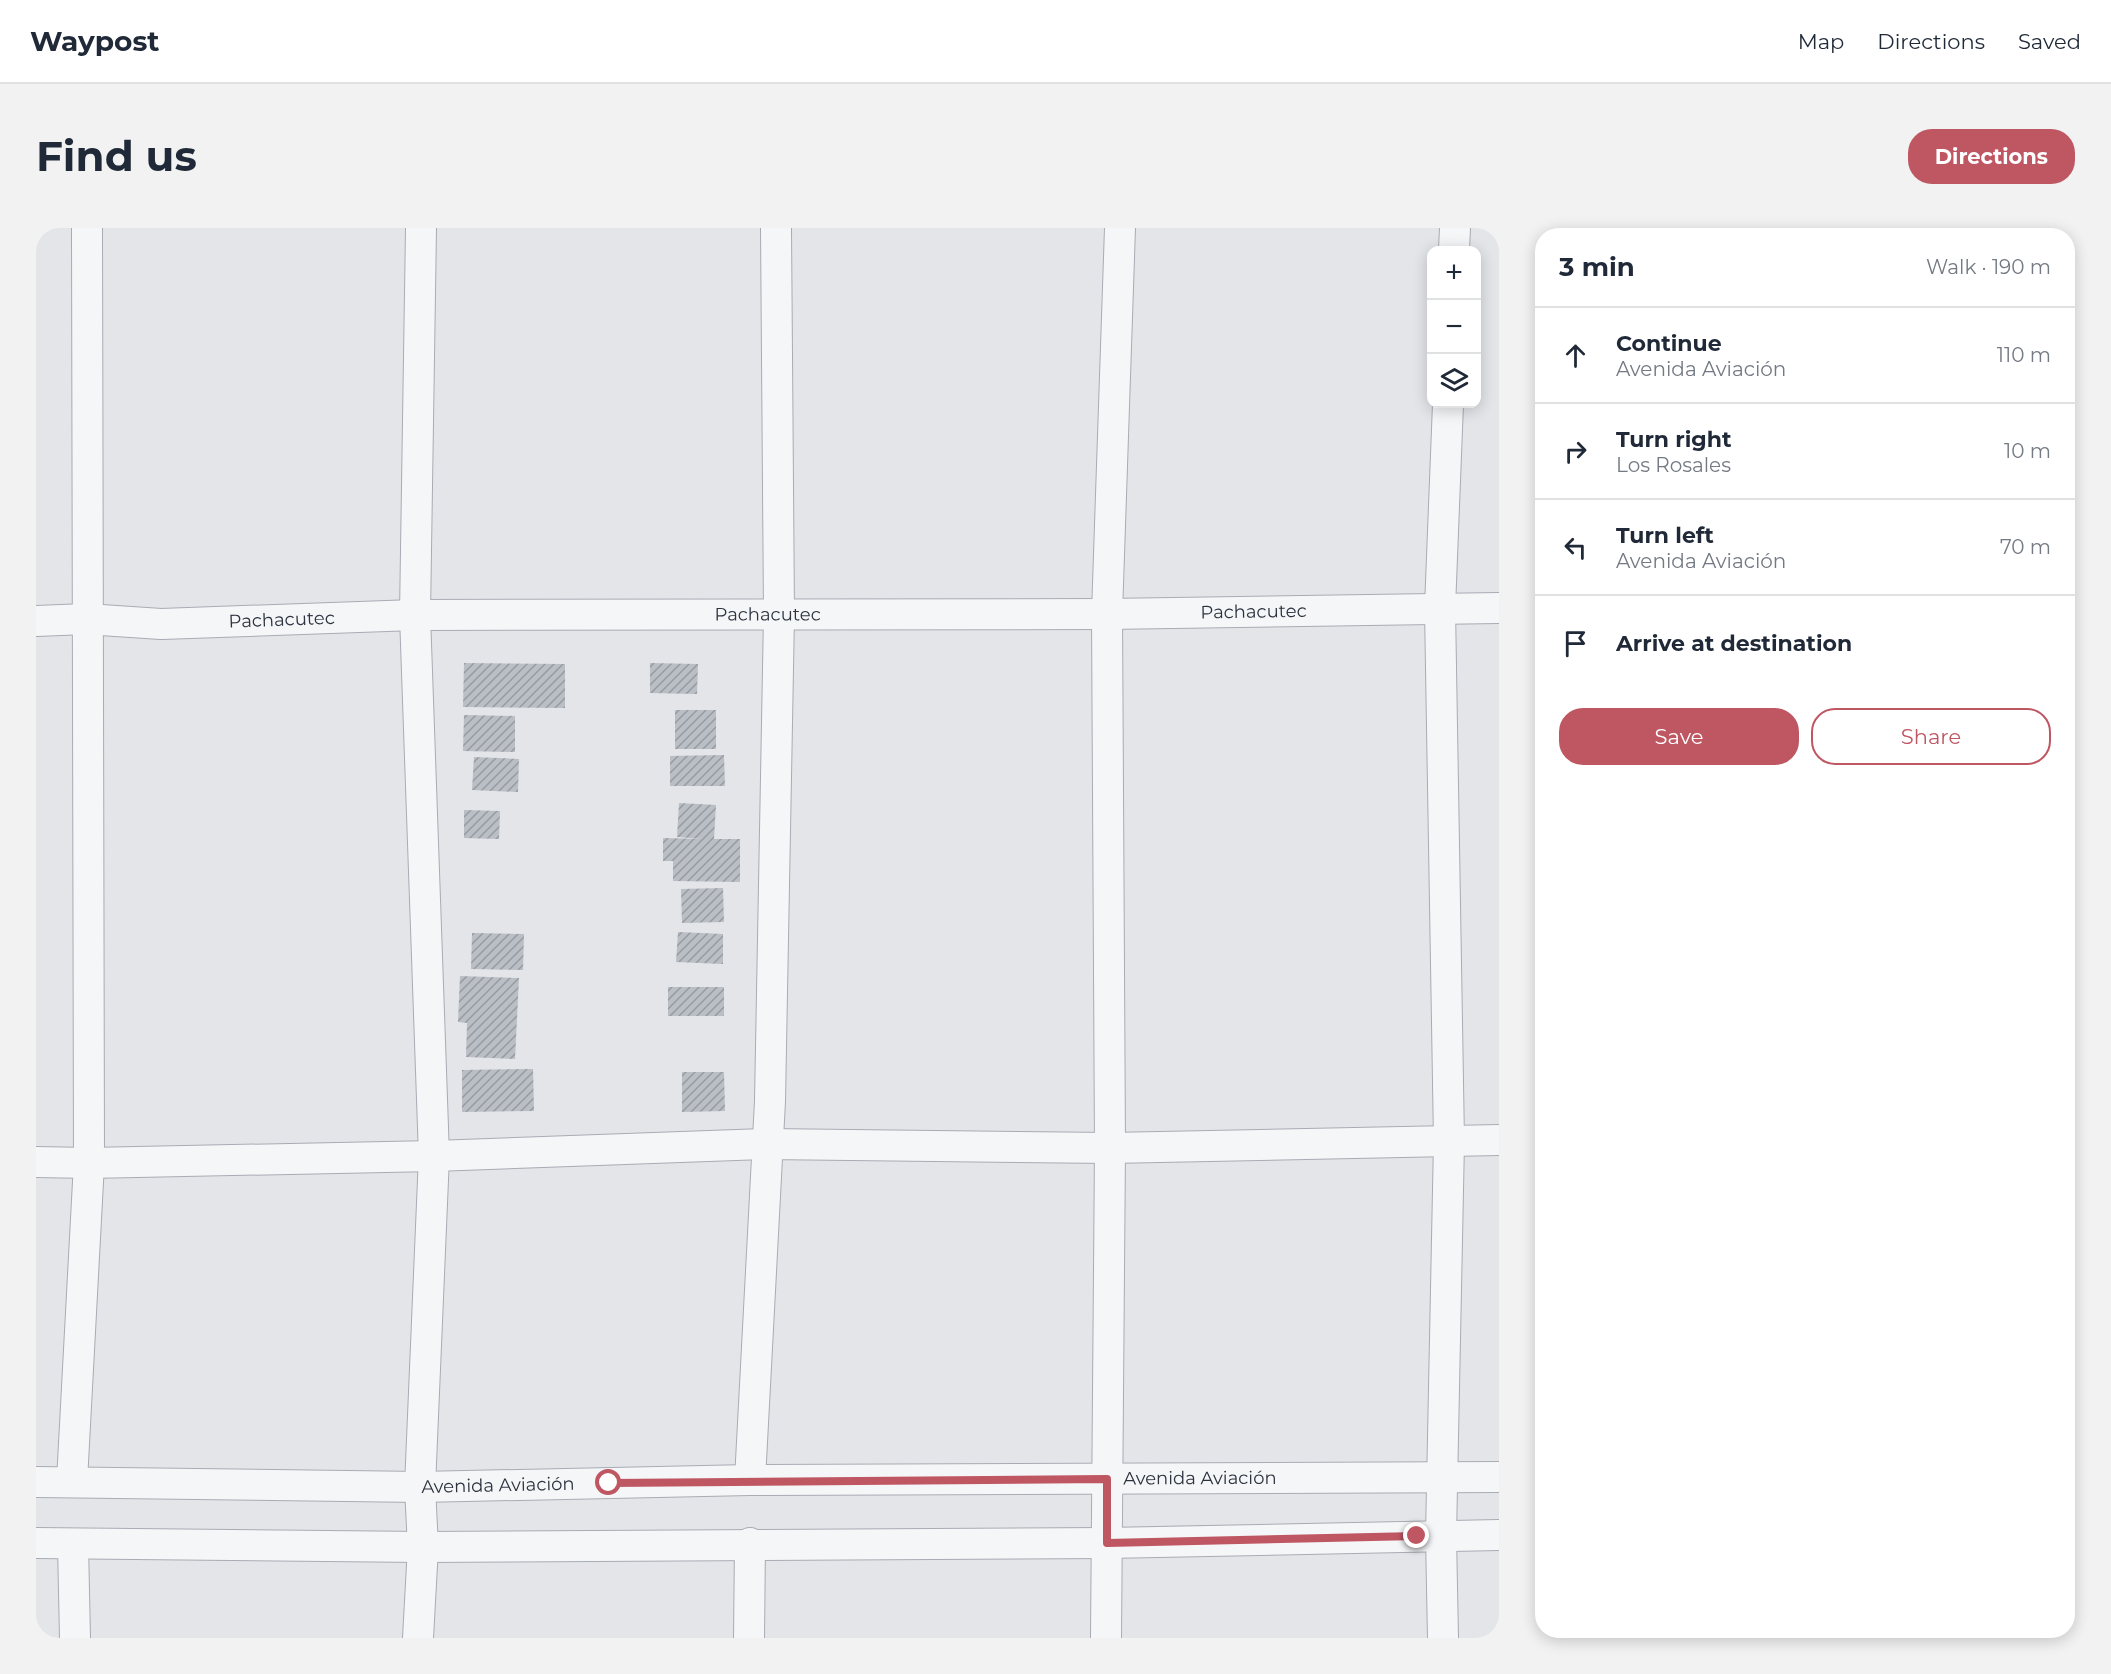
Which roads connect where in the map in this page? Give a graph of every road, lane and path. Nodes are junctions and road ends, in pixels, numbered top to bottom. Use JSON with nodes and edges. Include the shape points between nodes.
{"nodes":[{"id":1,"x":87,"y":228,"type":"edge"},
{"id":2,"x":421,"y":228,"type":"edge"},
{"id":3,"x":776,"y":228,"type":"edge"},
{"id":4,"x":1120,"y":228,"type":"edge"},
{"id":5,"x":1455,"y":228,"type":"edge"},
{"id":6,"x":1454,"y":246,"type":"edge"},
{"id":7,"x":1448,"y":408,"type":"edge"},
{"id":8,"x":1440,"y":608,"type":"junction"},
{"id":9,"x":1499,"y":608,"type":"edge"},
{"id":10,"x":1107,"y":614,"type":"junction"},
{"id":11,"x":415,"y":615,"type":"junction"},
{"id":12,"x":779,"y":615,"type":"junction"},
{"id":13,"x":86,"y":619,"type":"junction"},
{"id":14,"x":36,"y":621,"type":"edge"},
{"id":15,"x":1499,"y":1140,"type":"edge"},
{"id":16,"x":1449,"y":1141,"type":"junction"},
{"id":17,"x":767,"y":1144,"type":"junction"},
{"id":18,"x":1110,"y":1148,"type":"junction"},
{"id":19,"x":434,"y":1156,"type":"junction"},
{"id":20,"x":36,"y":1162,"type":"edge"},
{"id":21,"x":89,"y":1163,"type":"junction"},
{"id":22,"x":1442,"y":1477,"type":"junction"},
{"id":23,"x":1499,"y":1477,"type":"edge"},
{"id":24,"x":1107,"y":1479,"type":"junction"},
{"id":25,"x":750,"y":1480,"type":"junction"},
{"id":26,"x":72,"y":1481,"type":"junction"},
{"id":27,"x":36,"y":1482,"type":"edge"},
{"id":28,"x":420,"y":1487,"type":"junction"},
{"id":29,"x":1499,"y":1535,"type":"edge"},
{"id":30,"x":1441,"y":1536,"type":"junction"},
{"id":31,"x":36,"y":1543,"type":"edge"},
{"id":32,"x":750,"y":1543,"type":"junction"},
{"id":33,"x":1107,"y":1543,"type":"junction"},
{"id":34,"x":74,"y":1544,"type":"junction"},
{"id":35,"x":423,"y":1547,"type":"junction"},
{"id":36,"x":75,"y":1638,"type":"edge"},
{"id":37,"x":418,"y":1638,"type":"edge"},
{"id":38,"x":749,"y":1638,"type":"edge"},
{"id":39,"x":1106,"y":1638,"type":"edge"},
{"id":40,"x":1443,"y":1638,"type":"edge"}],
"edges":[{"from":1,"to":13,"type":"street"},
{"from":2,"to":11,"type":"street"},
{"from":3,"to":12,"type":"street"},
{"from":4,"to":10,"type":"street"},
{"from":5,"to":6,"type":"street"},
{"from":7,"to":8,"type":"street"},
{"from":8,"to":9,"type":"street","name":"Pachacutec"},
{"from":8,"to":10,"type":"street","name":"Pachacutec"},
{"from":8,"to":16,"type":"street"},
{"from":10,"to":12,"type":"street","name":"Pachacutec"},
{"from":10,"to":18,"type":"street"},
{"from":11,"to":12,"type":"street","name":"Pachacutec"},
{"from":11,"to":13,"type":"street","name":"Pachacutec","via":[[161,624]]},
{"from":11,"to":19,"type":"street"},
{"from":12,"to":17,"type":"street"},
{"from":13,"to":14,"type":"street","name":"Pachacutec"},
{"from":13,"to":21,"type":"street"},
{"from":15,"to":16,"type":"street"},
{"from":16,"to":18,"type":"street"},
{"from":16,"to":22,"type":"street"},
{"from":17,"to":18,"type":"street"},
{"from":17,"to":19,"type":"street"},
{"from":17,"to":25,"type":"street"},
{"from":18,"to":24,"type":"street"},
{"from":19,"to":21,"type":"street"},
{"from":19,"to":28,"type":"street"},
{"from":20,"to":21,"type":"street"},
{"from":21,"to":26,"type":"street"},
{"from":22,"to":23,"type":"street","name":"Avenida Aviación"},
{"from":22,"to":24,"type":"street","name":"Avenida Aviación"},
{"from":22,"to":30,"type":"street"},
{"from":24,"to":25,"type":"street","name":"Avenida Aviación"},
{"from":24,"to":33,"type":"street"},
{"from":25,"to":28,"type":"street","name":"Avenida Aviación"},
{"from":26,"to":27,"type":"street","name":"Avenida Aviación"},
{"from":26,"to":28,"type":"street","name":"Avenida Aviación"},
{"from":28,"to":35,"type":"street"},
{"from":29,"to":30,"type":"street"},
{"from":30,"to":33,"type":"street"},
{"from":30,"to":40,"type":"street"},
{"from":31,"to":34,"type":"street"},
{"from":32,"to":33,"type":"street"},
{"from":32,"to":35,"type":"street"},
{"from":32,"to":38,"type":"street"},
{"from":33,"to":39,"type":"street"},
{"from":34,"to":35,"type":"street"},
{"from":34,"to":36,"type":"street"},
{"from":35,"to":37,"type":"street"}]}
